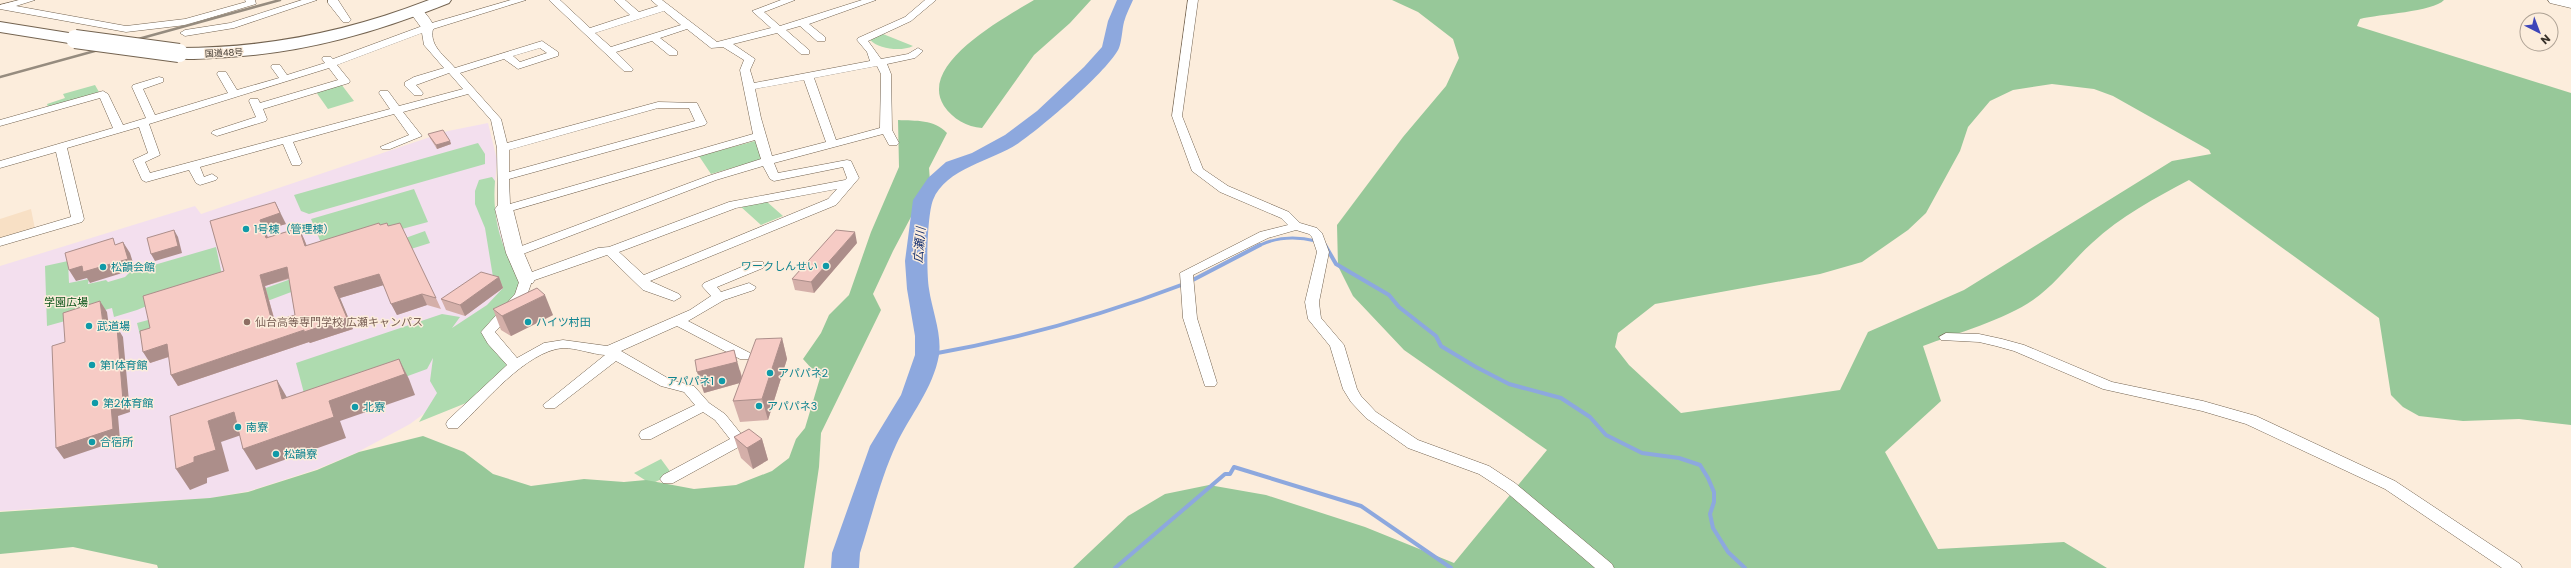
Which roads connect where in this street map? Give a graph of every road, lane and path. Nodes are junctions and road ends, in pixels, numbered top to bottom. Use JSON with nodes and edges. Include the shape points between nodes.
{"nodes":[{"id":1,"x":30,"y":0,"type":"edge"},
{"id":2,"x":250,"y":0,"type":"edge"},
{"id":3,"x":312,"y":0,"type":"edge"},
{"id":4,"x":333,"y":0,"type":"edge"},
{"id":5,"x":443,"y":0,"type":"edge"},
{"id":6,"x":521,"y":0,"type":"edge"},
{"id":7,"x":556,"y":0,"type":"edge"},
{"id":8,"x":619,"y":0,"type":"edge"},
{"id":9,"x":656,"y":0,"type":"edge"},
{"id":10,"x":790,"y":0,"type":"edge"},
{"id":11,"x":871,"y":0,"type":"edge"},
{"id":12,"x":931,"y":0,"type":"edge"},
{"id":13,"x":1193,"y":0,"type":"edge"},
{"id":14,"x":2555,"y":0,"type":"edge"},
{"id":15,"x":2571,"y":4,"type":"edge"},
{"id":16,"x":665,"y":7,"type":"junction"},
{"id":17,"x":2,"y":8,"type":"edge"},
{"id":18,"x":416,"y":11,"type":"junction"},
{"id":19,"x":638,"y":16,"type":"junction"},
{"id":20,"x":346,"y":20,"type":"dead end"},
{"id":21,"x":802,"y":23,"type":"junction"},
{"id":22,"x":0,"y":27,"type":"edge"},
{"id":23,"x":428,"y":27,"type":"junction"},
{"id":24,"x":684,"y":27,"type":"dead end"},
{"id":25,"x":779,"y":29,"type":"junction"},
{"id":26,"x":588,"y":32,"type":"junction"},
{"id":27,"x":185,"y":33,"type":"dead end"},
{"id":28,"x":653,"y":37,"type":"junction"},
{"id":29,"x":821,"y":39,"type":"dead end"},
{"id":30,"x":725,"y":44,"type":"junction"},
{"id":31,"x":610,"y":51,"type":"junction"},
{"id":32,"x":918,"y":51,"type":"dead end"},
{"id":33,"x":805,"y":52,"type":"dead end"},
{"id":34,"x":674,"y":53,"type":"dead end"},
{"id":35,"x":505,"y":55,"type":"dead end"},
{"id":36,"x":329,"y":62,"type":"junction"},
{"id":37,"x":881,"y":63,"type":"junction"},
{"id":38,"x":276,"y":68,"type":"dead end"},
{"id":39,"x":628,"y":69,"type":"dead end"},
{"id":40,"x":452,"y":70,"type":"junction"},
{"id":41,"x":222,"y":74,"type":"dead end"},
{"id":42,"x":808,"y":76,"type":"junction"},
{"id":43,"x":285,"y":79,"type":"junction"},
{"id":44,"x":159,"y":80,"type":"dead end"},
{"id":45,"x":750,"y":87,"type":"junction"},
{"id":46,"x":249,"y":90,"type":"junction"},
{"id":47,"x":471,"y":90,"type":"junction"},
{"id":48,"x":384,"y":93,"type":"dead end"},
{"id":49,"x":418,"y":93,"type":"dead end"},
{"id":50,"x":234,"y":94,"type":"junction"},
{"id":51,"x":257,"y":107,"type":"junction"},
{"id":52,"x":398,"y":110,"type":"junction"},
{"id":53,"x":147,"y":121,"type":"junction"},
{"id":54,"x":0,"y":123,"type":"edge"},
{"id":55,"x":119,"y":130,"type":"junction"},
{"id":56,"x":886,"y":130,"type":"junction"},
{"id":57,"x":217,"y":133,"type":"dead end"},
{"id":58,"x":761,"y":135,"type":"junction"},
{"id":59,"x":287,"y":141,"type":"junction"},
{"id":60,"x":893,"y":143,"type":"dead end"},
{"id":61,"x":832,"y":144,"type":"junction"},
{"id":62,"x":61,"y":147,"type":"junction"},
{"id":63,"x":386,"y":147,"type":"dead end"},
{"id":64,"x":503,"y":148,"type":"junction"},
{"id":65,"x":767,"y":161,"type":"junction"},
{"id":66,"x":296,"y":163,"type":"dead end"},
{"id":67,"x":0,"y":165,"type":"edge"},
{"id":68,"x":193,"y":165,"type":"junction"},
{"id":69,"x":504,"y":177,"type":"junction"},
{"id":70,"x":212,"y":178,"type":"dead end"},
{"id":71,"x":849,"y":183,"type":"junction"},
{"id":72,"x":504,"y":209,"type":"junction"},
{"id":73,"x":1296,"y":226,"type":"junction"},
{"id":74,"x":0,"y":242,"type":"edge"},
{"id":75,"x":610,"y":251,"type":"junction"},
{"id":76,"x":515,"y":253,"type":"junction"},
{"id":77,"x":758,"y":265,"type":"dead end"},
{"id":78,"x":526,"y":279,"type":"junction"},
{"id":79,"x":642,"y":280,"type":"junction"},
{"id":80,"x":749,"y":287,"type":"dead end"},
{"id":81,"x":674,"y":297,"type":"dead end"},
{"id":82,"x":719,"y":297,"type":"junction"},
{"id":83,"x":676,"y":321,"type":"junction"},
{"id":84,"x":1946,"y":337,"type":"dead end"},
{"id":85,"x":612,"y":352,"type":"junction"},
{"id":86,"x":745,"y":356,"type":"dead end"},
{"id":87,"x":516,"y":366,"type":"junction"},
{"id":88,"x":1210,"y":383,"type":"dead end"},
{"id":89,"x":550,"y":405,"type":"dead end"},
{"id":90,"x":704,"y":406,"type":"junction"},
{"id":91,"x":453,"y":424,"type":"dead end"},
{"id":92,"x":646,"y":435,"type":"dead end"},
{"id":93,"x":668,"y":479,"type":"dead end"},
{"id":94,"x":1606,"y":568,"type":"edge"},
{"id":95,"x":2514,"y":568,"type":"edge"}],
"edges":[{"from":1,"to":17,"type":"street"},
{"from":2,"to":17,"type":"street","via":[[251,4],[186,22],[126,29]]},
{"from":3,"to":27,"type":"street","via":[[231,26]]},
{"from":4,"to":20,"type":"street"},
{"from":5,"to":18,"type":"highway","name":"国道48号"},
{"from":6,"to":23,"type":"street"},
{"from":7,"to":26,"type":"street"},
{"from":8,"to":19,"type":"street"},
{"from":9,"to":16,"type":"street"},
{"from":10,"to":25,"type":"street","via":[[757,11]]},
{"from":11,"to":21,"type":"street"},
{"from":12,"to":37,"type":"street","via":[[908,19],[862,40],[872,51],[873,58]]},
{"from":13,"to":73,"type":"street","via":[[1177,116],[1198,171],[1224,189],[1284,215]]},
{"from":14,"to":15,"type":"street"},
{"from":16,"to":19,"type":"street"},
{"from":16,"to":30,"type":"street","via":[[715,46]]},
{"from":18,"to":22,"type":"highway","name":"国道48号","bridge":true,"via":[[344,35],[291,46],[239,52],[179,53]]},
{"from":18,"to":23,"type":"street"},
{"from":19,"to":26,"type":"street"},
{"from":21,"to":25,"type":"street"},
{"from":21,"to":29,"type":"street"},
{"from":23,"to":36,"type":"street"},
{"from":23,"to":40,"type":"street","via":[[428,44]]},
{"from":24,"to":28,"type":"street"},
{"from":25,"to":30,"type":"street"},
{"from":25,"to":33,"type":"street"},
{"from":26,"to":31,"type":"street"},
{"from":28,"to":31,"type":"street"},
{"from":28,"to":34,"type":"street"},
{"from":30,"to":45,"type":"street","via":[[750,59],[745,70]]},
{"from":31,"to":39,"type":"street"},
{"from":32,"to":37,"type":"street","via":[[911,56]]},
{"from":35,"to":40,"type":"street"},
{"from":36,"to":43,"type":"street"},
{"from":36,"to":51,"type":"street","via":[[346,81]]},
{"from":37,"to":42,"type":"street"},
{"from":37,"to":56,"type":"street","via":[[887,83]]},
{"from":38,"to":43,"type":"street"},
{"from":40,"to":47,"type":"street"},
{"from":40,"to":49,"type":"street","via":[[409,84]]},
{"from":41,"to":50,"type":"street"},
{"from":42,"to":45,"type":"street"},
{"from":42,"to":61,"type":"street"},
{"from":43,"to":46,"type":"street"},
{"from":44,"to":53,"type":"street","via":[[136,87]]},
{"from":45,"to":58,"type":"street","via":[[750,102]]},
{"from":46,"to":50,"type":"street"},
{"from":46,"to":51,"type":"street"},
{"from":47,"to":52,"type":"street"},
{"from":47,"to":64,"type":"street","via":[[484,109],[496,119]]},
{"from":48,"to":52,"type":"street"},
{"from":50,"to":53,"type":"street"},
{"from":51,"to":57,"type":"street","via":[[262,118]]},
{"from":52,"to":59,"type":"street"},
{"from":52,"to":63,"type":"street","via":[[416,136]]},
{"from":53,"to":55,"type":"street"},
{"from":53,"to":68,"type":"street","via":[[154,155],[140,160],[147,181]]},
{"from":54,"to":55,"type":"street","via":[[103,94]]},
{"from":55,"to":62,"type":"street"},
{"from":56,"to":60,"type":"street"},
{"from":56,"to":61,"type":"street"},
{"from":58,"to":65,"type":"street"},
{"from":58,"to":72,"type":"street"},
{"from":59,"to":66,"type":"street"},
{"from":59,"to":68,"type":"street"},
{"from":61,"to":65,"type":"street"},
{"from":62,"to":67,"type":"street"},
{"from":62,"to":74,"type":"street","via":[[78,219]]},
{"from":64,"to":69,"type":"street"},
{"from":64,"to":69,"type":"street","via":[[658,105],[693,105],[701,122]]},
{"from":65,"to":71,"type":"street","via":[[774,177],[847,163],[853,178]]},
{"from":65,"to":76,"type":"street","via":[[712,178]]},
{"from":68,"to":70,"type":"street","via":[[200,182]]},
{"from":69,"to":72,"type":"street"},
{"from":71,"to":75,"type":"street","via":[[733,205]]},
{"from":71,"to":79,"type":"street","via":[[832,202]]},
{"from":72,"to":76,"type":"street"},
{"from":73,"to":88,"type":"street","via":[[1264,235],[1186,273],[1190,318]]},
{"from":73,"to":94,"type":"street","via":[[1313,231],[1321,240],[1322,263],[1312,302],[1313,311],[1315,319],[1337,345],[1350,389],[1356,399],[1371,415],[1402,438],[1484,470],[1510,487]]},
{"from":75,"to":78,"type":"street","via":[[602,251]]},
{"from":75,"to":79,"type":"street"},
{"from":76,"to":78,"type":"street"},
{"from":77,"to":82,"type":"street","via":[[709,286]]},
{"from":78,"to":87,"type":"street","via":[[521,296],[488,332]]},
{"from":79,"to":81,"type":"street","via":[[648,287]]},
{"from":80,"to":82,"type":"street"},
{"from":82,"to":83,"type":"street","via":[[695,313]]},
{"from":83,"to":85,"type":"street"},
{"from":83,"to":86,"type":"street"},
{"from":84,"to":95,"type":"street","via":[[1979,338],[1997,342],[2019,348],[2108,386],[2203,406],[2251,420],[2390,485]]},
{"from":85,"to":87,"type":"street","via":[[562,343],[539,349]]},
{"from":85,"to":89,"type":"street"},
{"from":85,"to":90,"type":"street","via":[[666,383],[689,389]]},
{"from":87,"to":91,"type":"street"},
{"from":90,"to":92,"type":"street"},
{"from":90,"to":93,"type":"street","via":[[720,417],[739,440]]}]}
